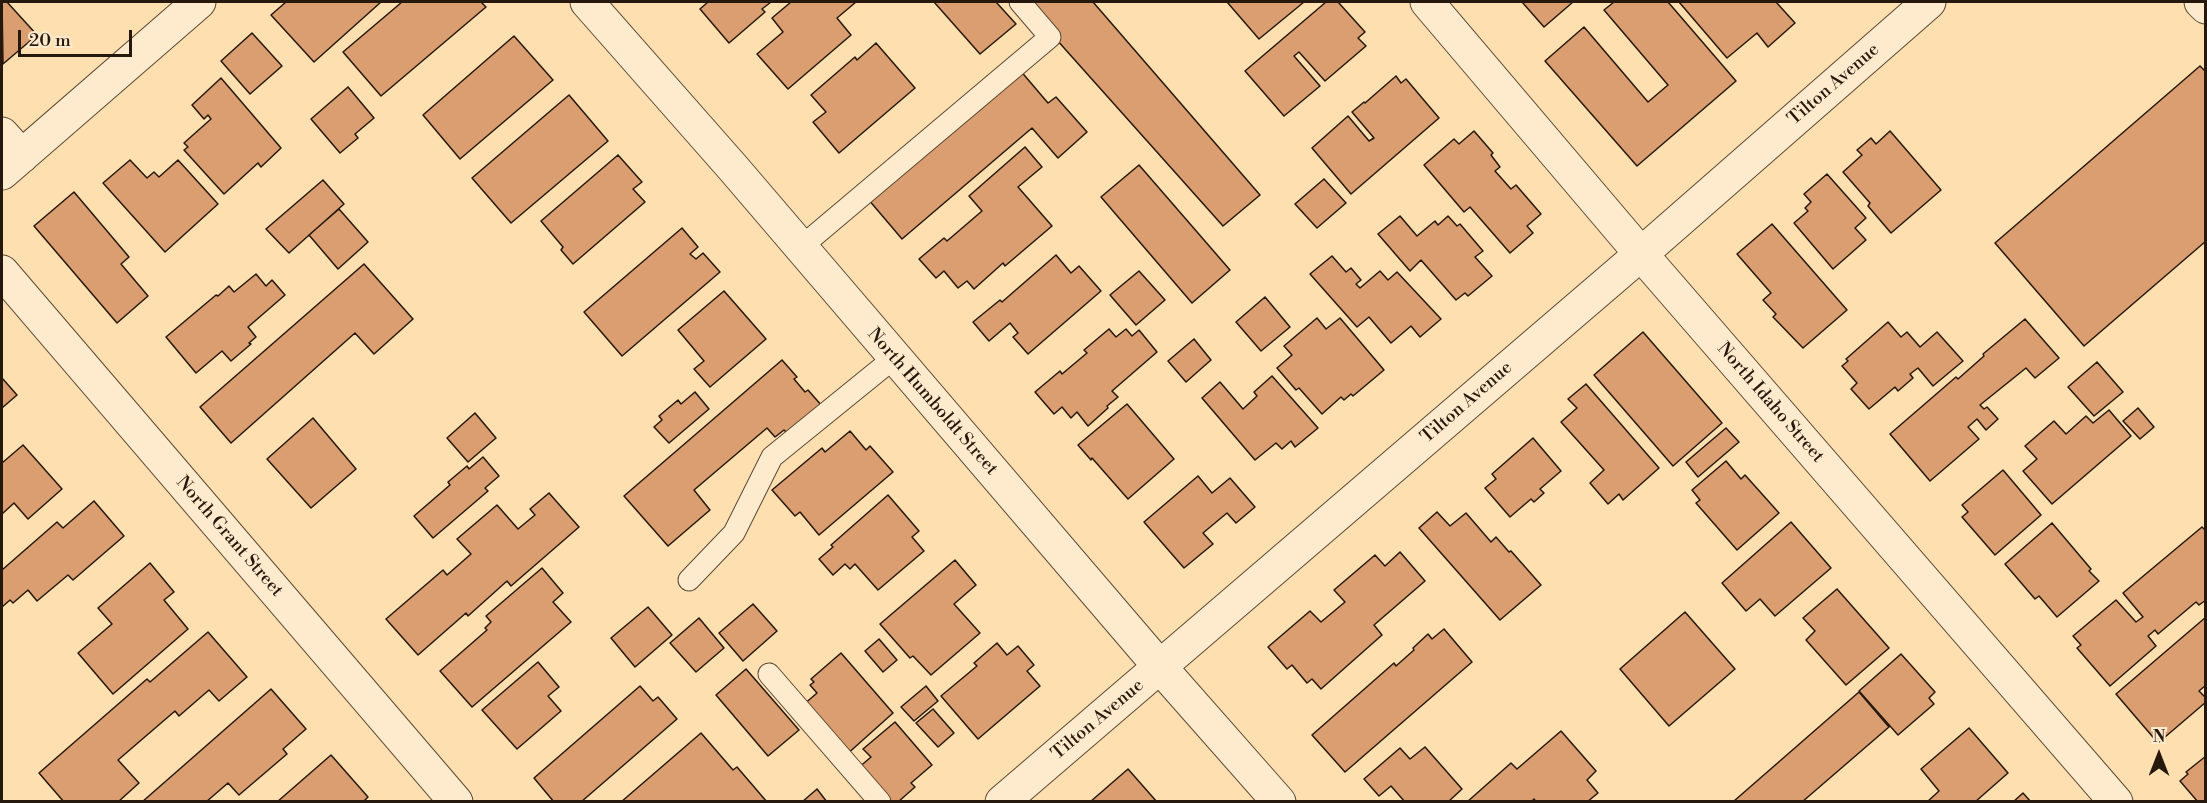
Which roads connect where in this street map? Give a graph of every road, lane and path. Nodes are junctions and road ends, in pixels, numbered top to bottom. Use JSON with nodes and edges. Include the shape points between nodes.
{"nodes":[{"id":1,"x":199,"y":2,"type":"edge"},
{"id":2,"x":587,"y":2,"type":"edge"},
{"id":3,"x":1020,"y":2,"type":"edge"},
{"id":4,"x":1427,"y":2,"type":"edge"},
{"id":5,"x":1929,"y":2,"type":"edge"},
{"id":6,"x":2201,"y":2,"type":"edge"},
{"id":7,"x":2205,"y":7,"type":"edge"},
{"id":8,"x":8,"y":154,"type":"edge"},
{"id":9,"x":801,"y":247,"type":"junction"},
{"id":10,"x":1641,"y":254,"type":"junction"},
{"id":11,"x":2,"y":272,"type":"edge"},
{"id":12,"x":894,"y":358,"type":"junction"},
{"id":13,"x":689,"y":580,"type":"dead end"},
{"id":14,"x":1160,"y":667,"type":"junction"},
{"id":15,"x":769,"y":674,"type":"dead end"},
{"id":16,"x":456,"y":801,"type":"edge"},
{"id":17,"x":880,"y":801,"type":"edge"},
{"id":18,"x":1002,"y":801,"type":"edge"},
{"id":19,"x":1279,"y":801,"type":"edge"},
{"id":20,"x":2116,"y":801,"type":"edge"}],
"edges":[{"from":1,"to":8,"type":"street"},
{"from":2,"to":9,"type":"street","name":"North Humboldt Street"},
{"from":3,"to":9,"type":"lane","via":[[1050,37]]},
{"from":4,"to":10,"type":"street","name":"North Idaho Street"},
{"from":5,"to":10,"type":"street","name":"Tilton Avenue"},
{"from":6,"to":7,"type":"street"},
{"from":9,"to":12,"type":"street","name":"North Humboldt Street"},
{"from":10,"to":14,"type":"street","name":"Tilton Avenue"},
{"from":10,"to":20,"type":"street","name":"North Idaho Street"},
{"from":11,"to":16,"type":"street","name":"North Grant Street"},
{"from":12,"to":13,"type":"lane","via":[[772,457],[734,533]]},
{"from":12,"to":14,"type":"street","name":"North Humboldt Street"},
{"from":14,"to":18,"type":"street","name":"Tilton Avenue"},
{"from":14,"to":19,"type":"street","name":"North Humboldt Street"},
{"from":15,"to":17,"type":"lane"}]}
